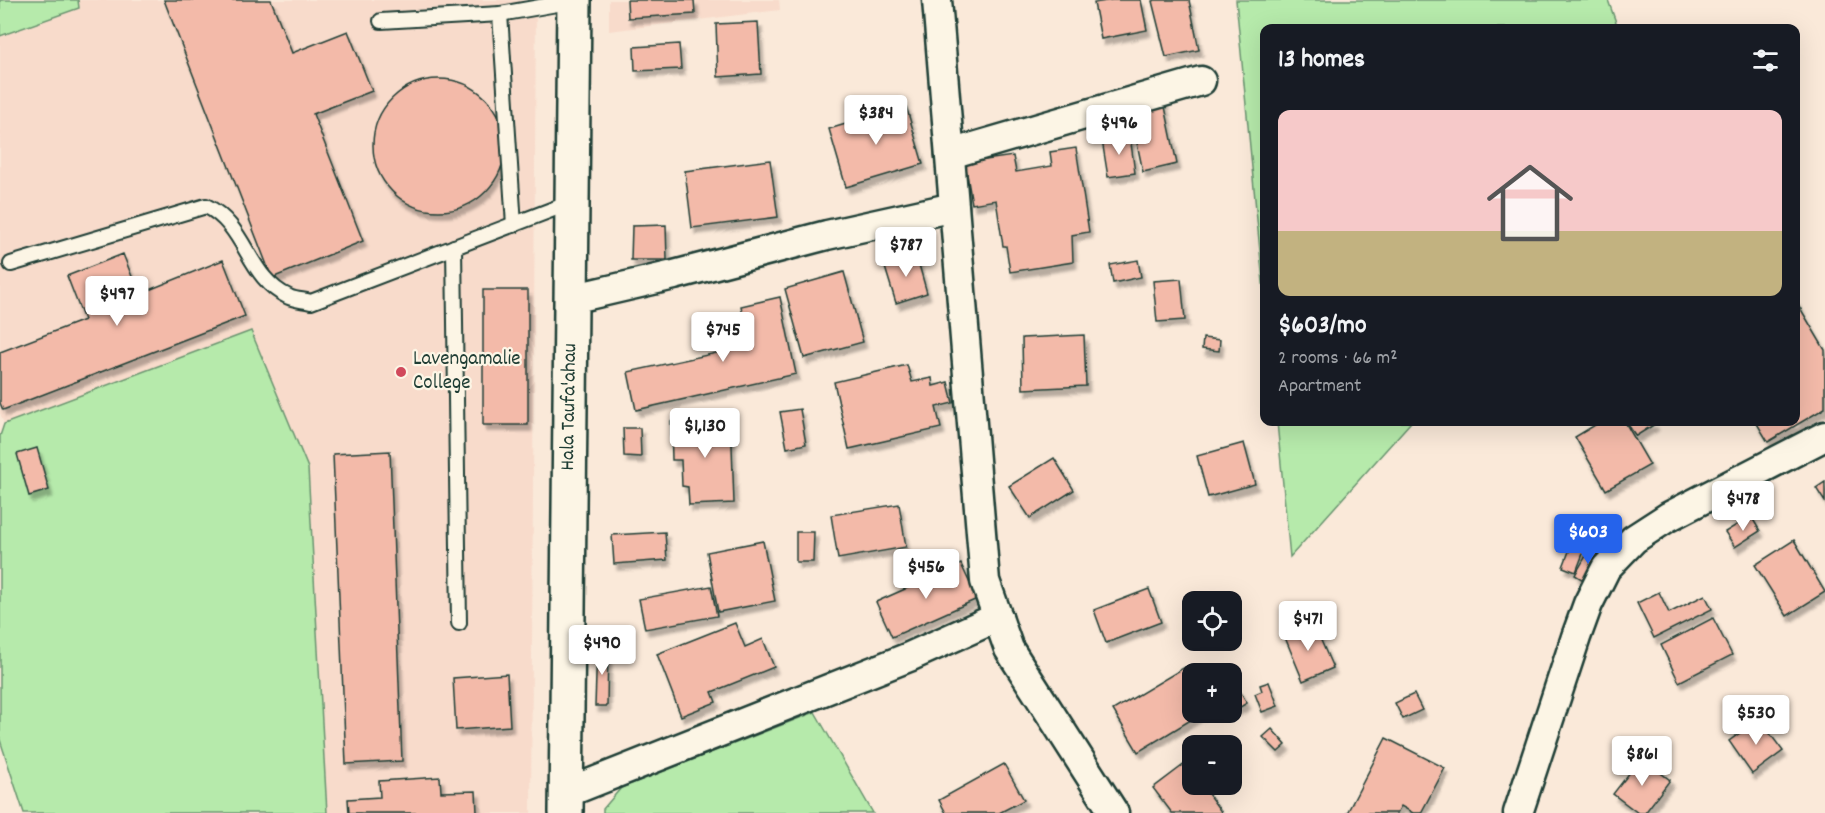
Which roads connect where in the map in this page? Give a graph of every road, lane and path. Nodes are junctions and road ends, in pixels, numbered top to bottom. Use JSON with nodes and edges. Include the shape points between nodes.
{"nodes":[{"id":1,"x":574,"y":0,"type":"edge"},
{"id":2,"x":937,"y":0,"type":"edge"},
{"id":3,"x":500,"y":14,"type":"junction"},
{"id":4,"x":381,"y":21,"type":"dead end"},
{"id":5,"x":1201,"y":81,"type":"dead end"},
{"id":6,"x":950,"y":154,"type":"junction"},
{"id":7,"x":572,"y":202,"type":"junction"},
{"id":8,"x":954,"y":207,"type":"junction"},
{"id":9,"x":514,"y":225,"type":"junction"},
{"id":10,"x":454,"y":247,"type":"junction"},
{"id":11,"x":11,"y":264,"type":"dead end"},
{"id":12,"x":571,"y":299,"type":"junction"},
{"id":13,"x":1825,"y":436,"type":"edge"},
{"id":14,"x":998,"y":617,"type":"junction"},
{"id":15,"x":459,"y":623,"type":"dead end"},
{"id":16,"x":566,"y":803,"type":"edge"},
{"id":17,"x":1114,"y":813,"type":"edge"},
{"id":18,"x":1518,"y":813,"type":"edge"}],
"edges":[{"from":1,"to":3,"type":"lane"},
{"from":1,"to":7,"type":"main road","name":"Hala Taufa'ahau"},
{"from":2,"to":6,"type":"street"},
{"from":3,"to":4,"type":"lane"},
{"from":3,"to":9,"type":"lane"},
{"from":5,"to":6,"type":"street"},
{"from":6,"to":8,"type":"street"},
{"from":7,"to":9,"type":"lane"},
{"from":7,"to":12,"type":"main road","name":"Hala Taufa'ahau"},
{"from":8,"to":12,"type":"street"},
{"from":8,"to":14,"type":"street","via":[[986,581]]},
{"from":9,"to":10,"type":"lane"},
{"from":10,"to":11,"type":"lane","via":[[311,302],[290,298],[273,287],[257,270],[234,228],[220,213],[206,206]]},
{"from":10,"to":15,"type":"lane"},
{"from":12,"to":16,"type":"main road","name":"Hala Taufa'ahau"},
{"from":13,"to":18,"type":"street","via":[[1668,517],[1634,539],[1606,568],[1576,637]]},
{"from":14,"to":16,"type":"street"},
{"from":14,"to":17,"type":"street","via":[[1009,649]]}]}
